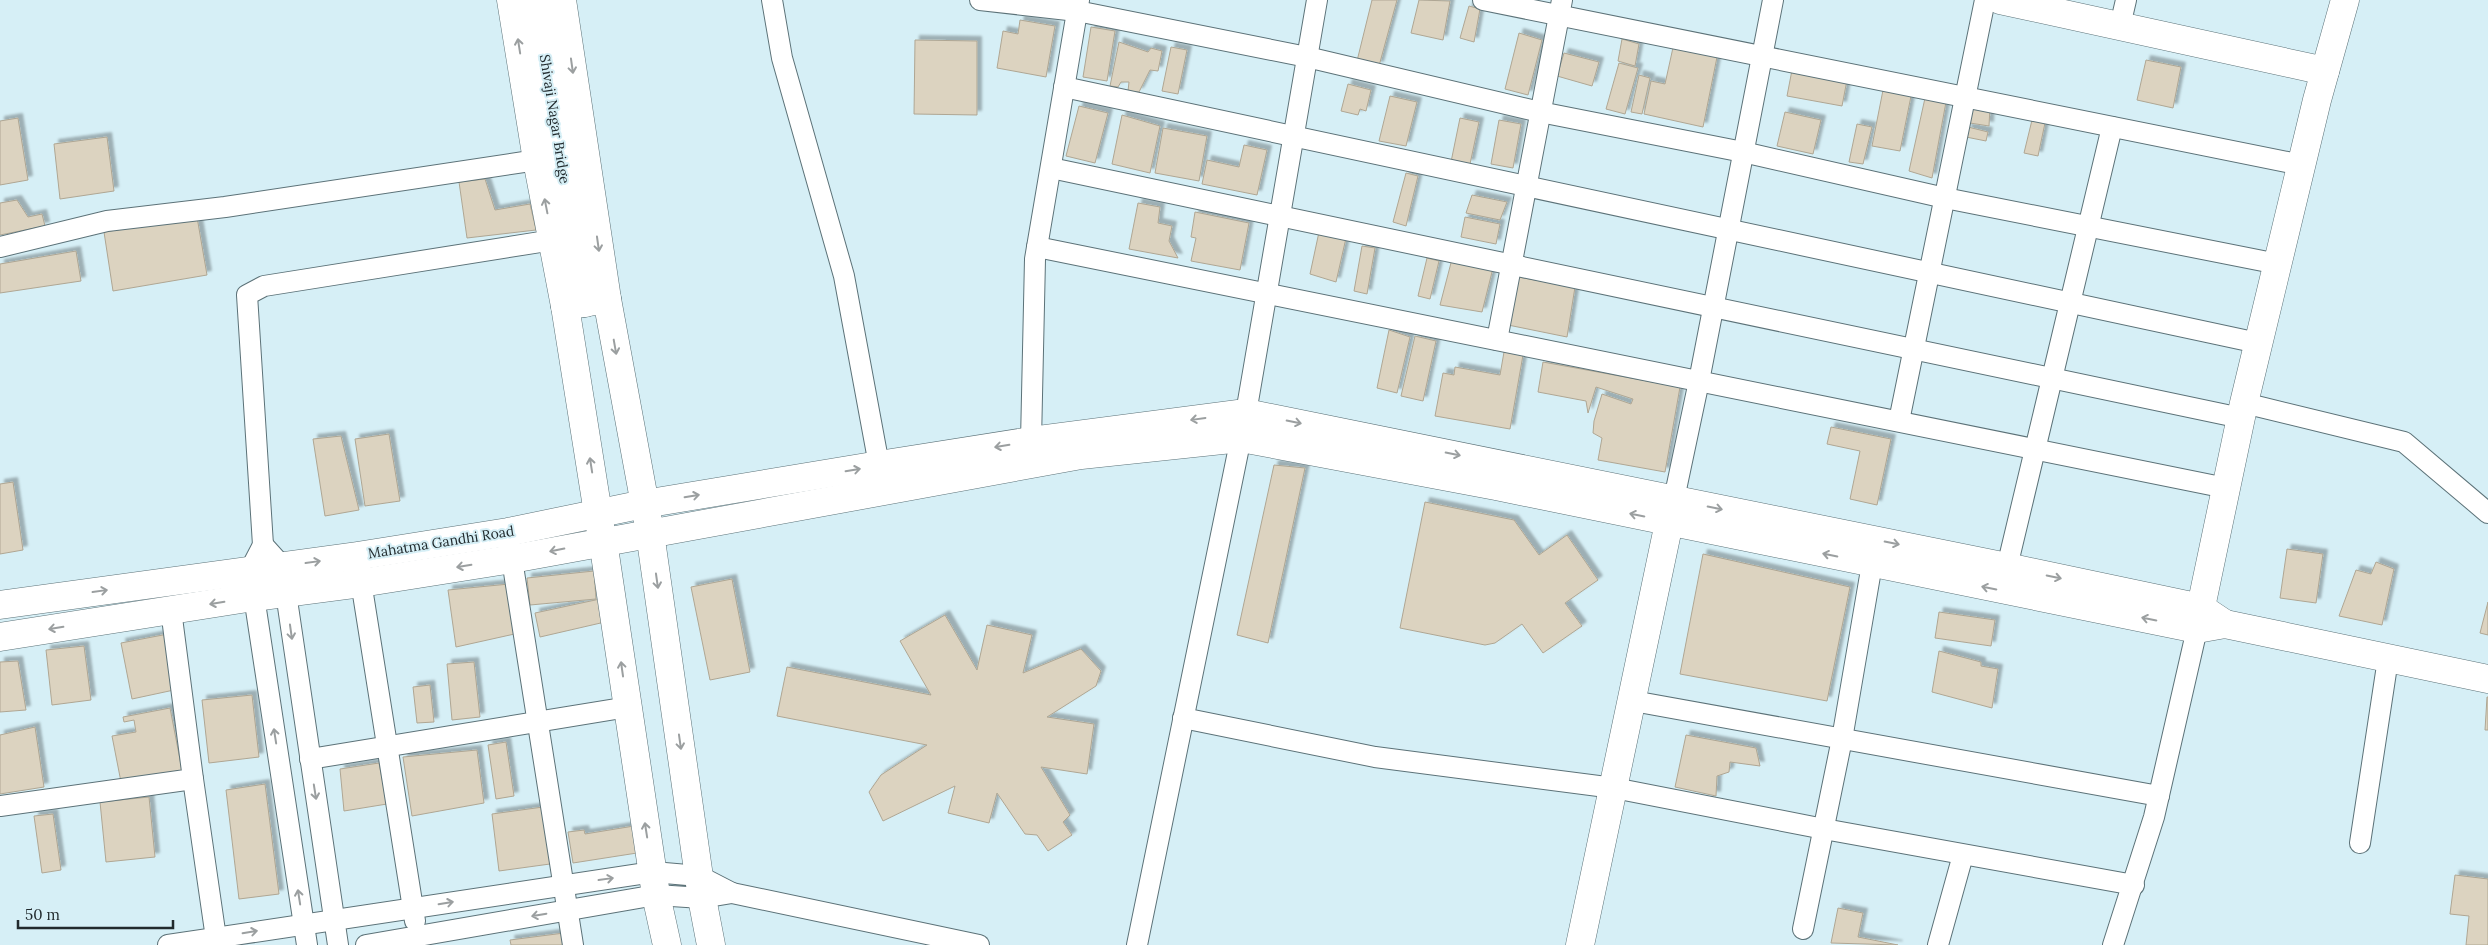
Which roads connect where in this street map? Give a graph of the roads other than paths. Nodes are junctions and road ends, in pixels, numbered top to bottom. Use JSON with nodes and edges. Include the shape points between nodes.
{"nodes":[{"id":1,"x":511,"y":0,"type":"edge"},
{"id":2,"x":537,"y":0,"type":"edge"},
{"id":3,"x":562,"y":0,"type":"edge"},
{"id":4,"x":772,"y":0,"type":"edge"},
{"id":5,"x":980,"y":0,"type":"edge"},
{"id":6,"x":1318,"y":0,"type":"edge"},
{"id":7,"x":1483,"y":0,"type":"edge"},
{"id":8,"x":1773,"y":0,"type":"edge"},
{"id":9,"x":1985,"y":0,"type":"edge"},
{"id":10,"x":2000,"y":0,"type":"edge"},
{"id":11,"x":2126,"y":0,"type":"edge"},
{"id":12,"x":2345,"y":0,"type":"edge"},
{"id":13,"x":1078,"y":5,"type":"edge"},
{"id":14,"x":1560,"y":8,"type":"edge"},
{"id":15,"x":2120,"y":26,"type":"junction"},
{"id":16,"x":1762,"y":56,"type":"junction"},
{"id":17,"x":1307,"y":57,"type":"junction"},
{"id":18,"x":2325,"y":71,"type":"junction"},
{"id":19,"x":1064,"y":87,"type":"junction"},
{"id":20,"x":1965,"y":97,"type":"junction"},
{"id":21,"x":1540,"y":112,"type":"junction"},
{"id":22,"x":2112,"y":127,"type":"junction"},
{"id":23,"x":1294,"y":136,"type":"junction"},
{"id":24,"x":1743,"y":152,"type":"junction"},
{"id":25,"x":537,"y":160,"type":"junction"},
{"id":26,"x":2302,"y":165,"type":"junction"},
{"id":27,"x":1051,"y":168,"type":"junction"},
{"id":28,"x":1527,"y":186,"type":"junction"},
{"id":29,"x":1945,"y":198,"type":"junction"},
{"id":30,"x":1279,"y":216,"type":"junction"},
{"id":31,"x":2089,"y":225,"type":"junction"},
{"id":32,"x":1728,"y":230,"type":"junction"},
{"id":33,"x":563,"y":239,"type":"junction"},
{"id":34,"x":0,"y":247,"type":"edge"},
{"id":35,"x":1037,"y":247,"type":"junction"},
{"id":36,"x":2278,"y":264,"type":"junction"},
{"id":37,"x":1512,"y":265,"type":"junction"},
{"id":38,"x":1929,"y":272,"type":"junction"},
{"id":39,"x":1265,"y":293,"type":"junction"},
{"id":40,"x":585,"y":303,"type":"junction"},
{"id":41,"x":2070,"y":303,"type":"junction"},
{"id":42,"x":1713,"y":308,"type":"junction"},
{"id":43,"x":1497,"y":340,"type":"junction"},
{"id":44,"x":2258,"y":343,"type":"junction"},
{"id":45,"x":1913,"y":350,"type":"junction"},
{"id":46,"x":2052,"y":379,"type":"junction"},
{"id":47,"x":1699,"y":381,"type":"junction"},
{"id":48,"x":2243,"y":411,"type":"junction"},
{"id":49,"x":1899,"y":422,"type":"junction"},
{"id":50,"x":1243,"y":425,"type":"junction"},
{"id":51,"x":2036,"y":449,"type":"junction"},
{"id":52,"x":1033,"y":453,"type":"junction"},
{"id":53,"x":879,"y":465,"type":"junction"},
{"id":54,"x":2226,"y":488,"type":"junction"},
{"id":55,"x":644,"y":504,"type":"junction"},
{"id":56,"x":1671,"y":510,"type":"junction"},
{"id":57,"x":2488,"y":512,"type":"edge"},
{"id":58,"x":598,"y":513,"type":"junction"},
{"id":59,"x":508,"y":532,"type":"junction"},
{"id":60,"x":650,"y":532,"type":"junction"},
{"id":61,"x":603,"y":541,"type":"junction"},
{"id":62,"x":262,"y":544,"type":"junction"},
{"id":63,"x":357,"y":556,"type":"junction"},
{"id":64,"x":512,"y":558,"type":"junction"},
{"id":65,"x":1872,"y":564,"type":"junction"},
{"id":66,"x":282,"y":566,"type":"junction"},
{"id":67,"x":2006,"y":567,"type":"junction"},
{"id":68,"x":250,"y":570,"type":"junction"},
{"id":69,"x":361,"y":584,"type":"junction"},
{"id":70,"x":286,"y":593,"type":"junction"},
{"id":71,"x":254,"y":597,"type":"junction"},
{"id":72,"x":0,"y":605,"type":"edge"},
{"id":73,"x":171,"y":610,"type":"junction"},
{"id":74,"x":2199,"y":619,"type":"junction"},
{"id":75,"x":0,"y":636,"type":"edge"},
{"id":76,"x":2388,"y":659,"type":"junction"},
{"id":77,"x":2488,"y":679,"type":"edge"},
{"id":78,"x":1633,"y":701,"type":"junction"},
{"id":79,"x":628,"y":707,"type":"junction"},
{"id":80,"x":1183,"y":718,"type":"junction"},
{"id":81,"x":538,"y":722,"type":"junction"},
{"id":82,"x":1842,"y":739,"type":"junction"},
{"id":83,"x":387,"y":746,"type":"junction"},
{"id":84,"x":310,"y":759,"type":"junction"},
{"id":85,"x":193,"y":779,"type":"junction"},
{"id":86,"x":1614,"y":788,"type":"junction"},
{"id":87,"x":2159,"y":796,"type":"junction"},
{"id":88,"x":0,"y":806,"type":"edge"},
{"id":89,"x":1824,"y":829,"type":"junction"},
{"id":90,"x":2360,"y":843,"type":"dead end"},
{"id":91,"x":1963,"y":855,"type":"junction"},
{"id":92,"x":654,"y":883,"type":"junction"},
{"id":93,"x":563,"y":885,"type":"junction"},
{"id":94,"x":2134,"y":885,"type":"junction"},
{"id":95,"x":700,"y":887,"type":"junction"},
{"id":96,"x":412,"y":908,"type":"junction"},
{"id":97,"x":568,"y":910,"type":"junction"},
{"id":98,"x":334,"y":920,"type":"junction"},
{"id":99,"x":304,"y":924,"type":"junction"},
{"id":100,"x":1803,"y":930,"type":"dead end"},
{"id":101,"x":217,"y":941,"type":"edge"},
{"id":102,"x":418,"y":941,"type":"edge"},
{"id":103,"x":168,"y":945,"type":"edge"},
{"id":104,"x":307,"y":945,"type":"edge"},
{"id":105,"x":338,"y":945,"type":"edge"},
{"id":106,"x":366,"y":945,"type":"edge"},
{"id":107,"x":573,"y":945,"type":"edge"},
{"id":108,"x":667,"y":945,"type":"edge"},
{"id":109,"x":711,"y":945,"type":"edge"},
{"id":110,"x":979,"y":945,"type":"edge"},
{"id":111,"x":1137,"y":945,"type":"edge"},
{"id":112,"x":1580,"y":945,"type":"edge"},
{"id":113,"x":1938,"y":945,"type":"edge"},
{"id":114,"x":2113,"y":945,"type":"edge"}],
"edges":[{"from":25,"to":1,"type":"main road","one_way":true},
{"from":2,"to":33,"type":"main road","name":"Shivaji Nagar Bridge"},
{"from":3,"to":40,"type":"main road","one_way":true},
{"from":4,"to":53,"type":"street","via":[[782,58],[844,276]]},
{"from":5,"to":13,"type":"street"},
{"from":6,"to":17,"type":"street"},
{"from":7,"to":14,"type":"street"},
{"from":8,"to":16,"type":"street"},
{"from":9,"to":20,"type":"street"},
{"from":10,"to":15,"type":"main road"},
{"from":11,"to":15,"type":"street"},
{"from":12,"to":18,"type":"main road"},
{"from":13,"to":17,"type":"street"},
{"from":13,"to":19,"type":"street"},
{"from":14,"to":16,"type":"street"},
{"from":14,"to":21,"type":"street"},
{"from":15,"to":18,"type":"main road"},
{"from":16,"to":20,"type":"street"},
{"from":16,"to":24,"type":"street"},
{"from":17,"to":21,"type":"street"},
{"from":17,"to":23,"type":"street"},
{"from":18,"to":26,"type":"main road"},
{"from":19,"to":23,"type":"street"},
{"from":19,"to":27,"type":"street"},
{"from":20,"to":22,"type":"street"},
{"from":20,"to":29,"type":"street"},
{"from":21,"to":24,"type":"street"},
{"from":21,"to":28,"type":"street"},
{"from":22,"to":26,"type":"street"},
{"from":22,"to":31,"type":"street"},
{"from":23,"to":28,"type":"street"},
{"from":23,"to":30,"type":"street"},
{"from":24,"to":29,"type":"street"},
{"from":24,"to":32,"type":"street"},
{"from":33,"to":25,"type":"main road","one_way":true},
{"from":25,"to":34,"type":"street","via":[[225,208],[107,221]]},
{"from":26,"to":36,"type":"main road"},
{"from":27,"to":30,"type":"street"},
{"from":27,"to":35,"type":"street"},
{"from":28,"to":32,"type":"street"},
{"from":28,"to":37,"type":"street"},
{"from":29,"to":31,"type":"street"},
{"from":29,"to":38,"type":"street"},
{"from":30,"to":37,"type":"street"},
{"from":30,"to":39,"type":"street"},
{"from":31,"to":36,"type":"street"},
{"from":31,"to":41,"type":"street"},
{"from":32,"to":38,"type":"street"},
{"from":32,"to":42,"type":"street"},
{"from":33,"to":40,"type":"main road"},
{"from":33,"to":62,"type":"street","via":[[264,286],[246,295]]},
{"from":35,"to":39,"type":"street"},
{"from":35,"to":52,"type":"street"},
{"from":36,"to":44,"type":"main road"},
{"from":37,"to":42,"type":"street"},
{"from":37,"to":43,"type":"street"},
{"from":38,"to":41,"type":"street"},
{"from":38,"to":45,"type":"street"},
{"from":39,"to":43,"type":"street"},
{"from":39,"to":50,"type":"street"},
{"from":40,"to":55,"type":"main road","one_way":true},
{"from":58,"to":40,"type":"main road","one_way":true},
{"from":41,"to":44,"type":"street"},
{"from":41,"to":46,"type":"street"},
{"from":42,"to":45,"type":"street"},
{"from":42,"to":47,"type":"street"},
{"from":43,"to":47,"type":"street"},
{"from":44,"to":48,"type":"main road"},
{"from":45,"to":46,"type":"street"},
{"from":45,"to":49,"type":"street"},
{"from":46,"to":48,"type":"street"},
{"from":46,"to":51,"type":"street"},
{"from":47,"to":49,"type":"street"},
{"from":47,"to":56,"type":"street"},
{"from":48,"to":54,"type":"main road"},
{"from":48,"to":57,"type":"street","via":[[2404,442]]},
{"from":49,"to":51,"type":"street"},
{"from":50,"to":52,"type":"main road","one_way":true},
{"from":50,"to":56,"type":"main road"},
{"from":50,"to":80,"type":"street"},
{"from":51,"to":54,"type":"street"},
{"from":51,"to":67,"type":"street"},
{"from":52,"to":53,"type":"main road","name":"Mahatma Gandhi Road","one_way":true},
{"from":52,"to":60,"type":"main road"},
{"from":55,"to":53,"type":"main road","name":"Mahatma Gandhi Road","one_way":true},
{"from":54,"to":74,"type":"main road"},
{"from":55,"to":58,"type":"main road","name":"Mahatma Gandhi Road"},
{"from":55,"to":60,"type":"main road"},
{"from":65,"to":56,"type":"main road","one_way":true},
{"from":56,"to":67,"type":"main road","one_way":true},
{"from":56,"to":78,"type":"main road"},
{"from":58,"to":59,"type":"main road","name":"Mahatma Gandhi Road"},
{"from":58,"to":61,"type":"main road"},
{"from":59,"to":63,"type":"main road","name":"Mahatma Gandhi Road"},
{"from":59,"to":64,"type":"street"},
{"from":60,"to":61,"type":"main road"},
{"from":60,"to":95,"type":"main road","one_way":true},
{"from":61,"to":64,"type":"main road","one_way":true},
{"from":79,"to":61,"type":"main road","one_way":true},
{"from":62,"to":66,"type":"street"},
{"from":62,"to":68,"type":"street"},
{"from":66,"to":63,"type":"main road","name":"Mahatma Gandhi Road","one_way":true},
{"from":63,"to":69,"type":"street"},
{"from":64,"to":69,"type":"main road","one_way":true},
{"from":64,"to":81,"type":"street"},
{"from":74,"to":65,"type":"main road","one_way":true},
{"from":65,"to":82,"type":"street"},
{"from":66,"to":68,"type":"main road","name":"Mahatma Gandhi Road"},
{"from":66,"to":70,"type":"street"},
{"from":67,"to":74,"type":"main road","one_way":true},
{"from":68,"to":71,"type":"street"},
{"from":72,"to":68,"type":"main road","name":"Mahatma Gandhi Road","one_way":true},
{"from":69,"to":70,"type":"main road"},
{"from":69,"to":83,"type":"street"},
{"from":70,"to":71,"type":"main road"},
{"from":70,"to":84,"type":"street","one_way":true},
{"from":71,"to":73,"type":"main road","one_way":true},
{"from":99,"to":71,"type":"street","one_way":true},
{"from":73,"to":75,"type":"main road","one_way":true},
{"from":73,"to":85,"type":"street"},
{"from":74,"to":76,"type":"main road"},
{"from":74,"to":87,"type":"street"},
{"from":76,"to":77,"type":"main road"},
{"from":76,"to":90,"type":"street"},
{"from":78,"to":82,"type":"street"},
{"from":78,"to":86,"type":"main road"},
{"from":79,"to":81,"type":"street"},
{"from":92,"to":79,"type":"main road","one_way":true},
{"from":80,"to":86,"type":"street","via":[[1376,757]]},
{"from":80,"to":111,"type":"street"},
{"from":81,"to":83,"type":"street"},
{"from":81,"to":93,"type":"street"},
{"from":82,"to":87,"type":"street"},
{"from":82,"to":89,"type":"street"},
{"from":83,"to":84,"type":"street"},
{"from":83,"to":96,"type":"street"},
{"from":84,"to":98,"type":"street","one_way":true},
{"from":85,"to":88,"type":"street"},
{"from":85,"to":101,"type":"street"},
{"from":86,"to":89,"type":"street"},
{"from":86,"to":112,"type":"main road"},
{"from":87,"to":94,"type":"street"},
{"from":89,"to":91,"type":"street"},
{"from":89,"to":100,"type":"street"},
{"from":91,"to":94,"type":"street"},
{"from":91,"to":113,"type":"street"},
{"from":93,"to":92,"type":"street","one_way":true},
{"from":92,"to":95,"type":"street"},
{"from":92,"to":97,"type":"street"},
{"from":92,"to":108,"type":"main road"},
{"from":96,"to":93,"type":"street","one_way":true},
{"from":93,"to":97,"type":"street"},
{"from":94,"to":114,"type":"street"},
{"from":95,"to":109,"type":"main road"},
{"from":95,"to":110,"type":"street"},
{"from":96,"to":98,"type":"street"},
{"from":96,"to":102,"type":"street"},
{"from":97,"to":102,"type":"street","one_way":true},
{"from":97,"to":107,"type":"street"},
{"from":98,"to":99,"type":"street"},
{"from":98,"to":105,"type":"street"},
{"from":101,"to":99,"type":"street","one_way":true},
{"from":99,"to":104,"type":"street"},
{"from":101,"to":103,"type":"street"},
{"from":102,"to":106,"type":"street"}]}
